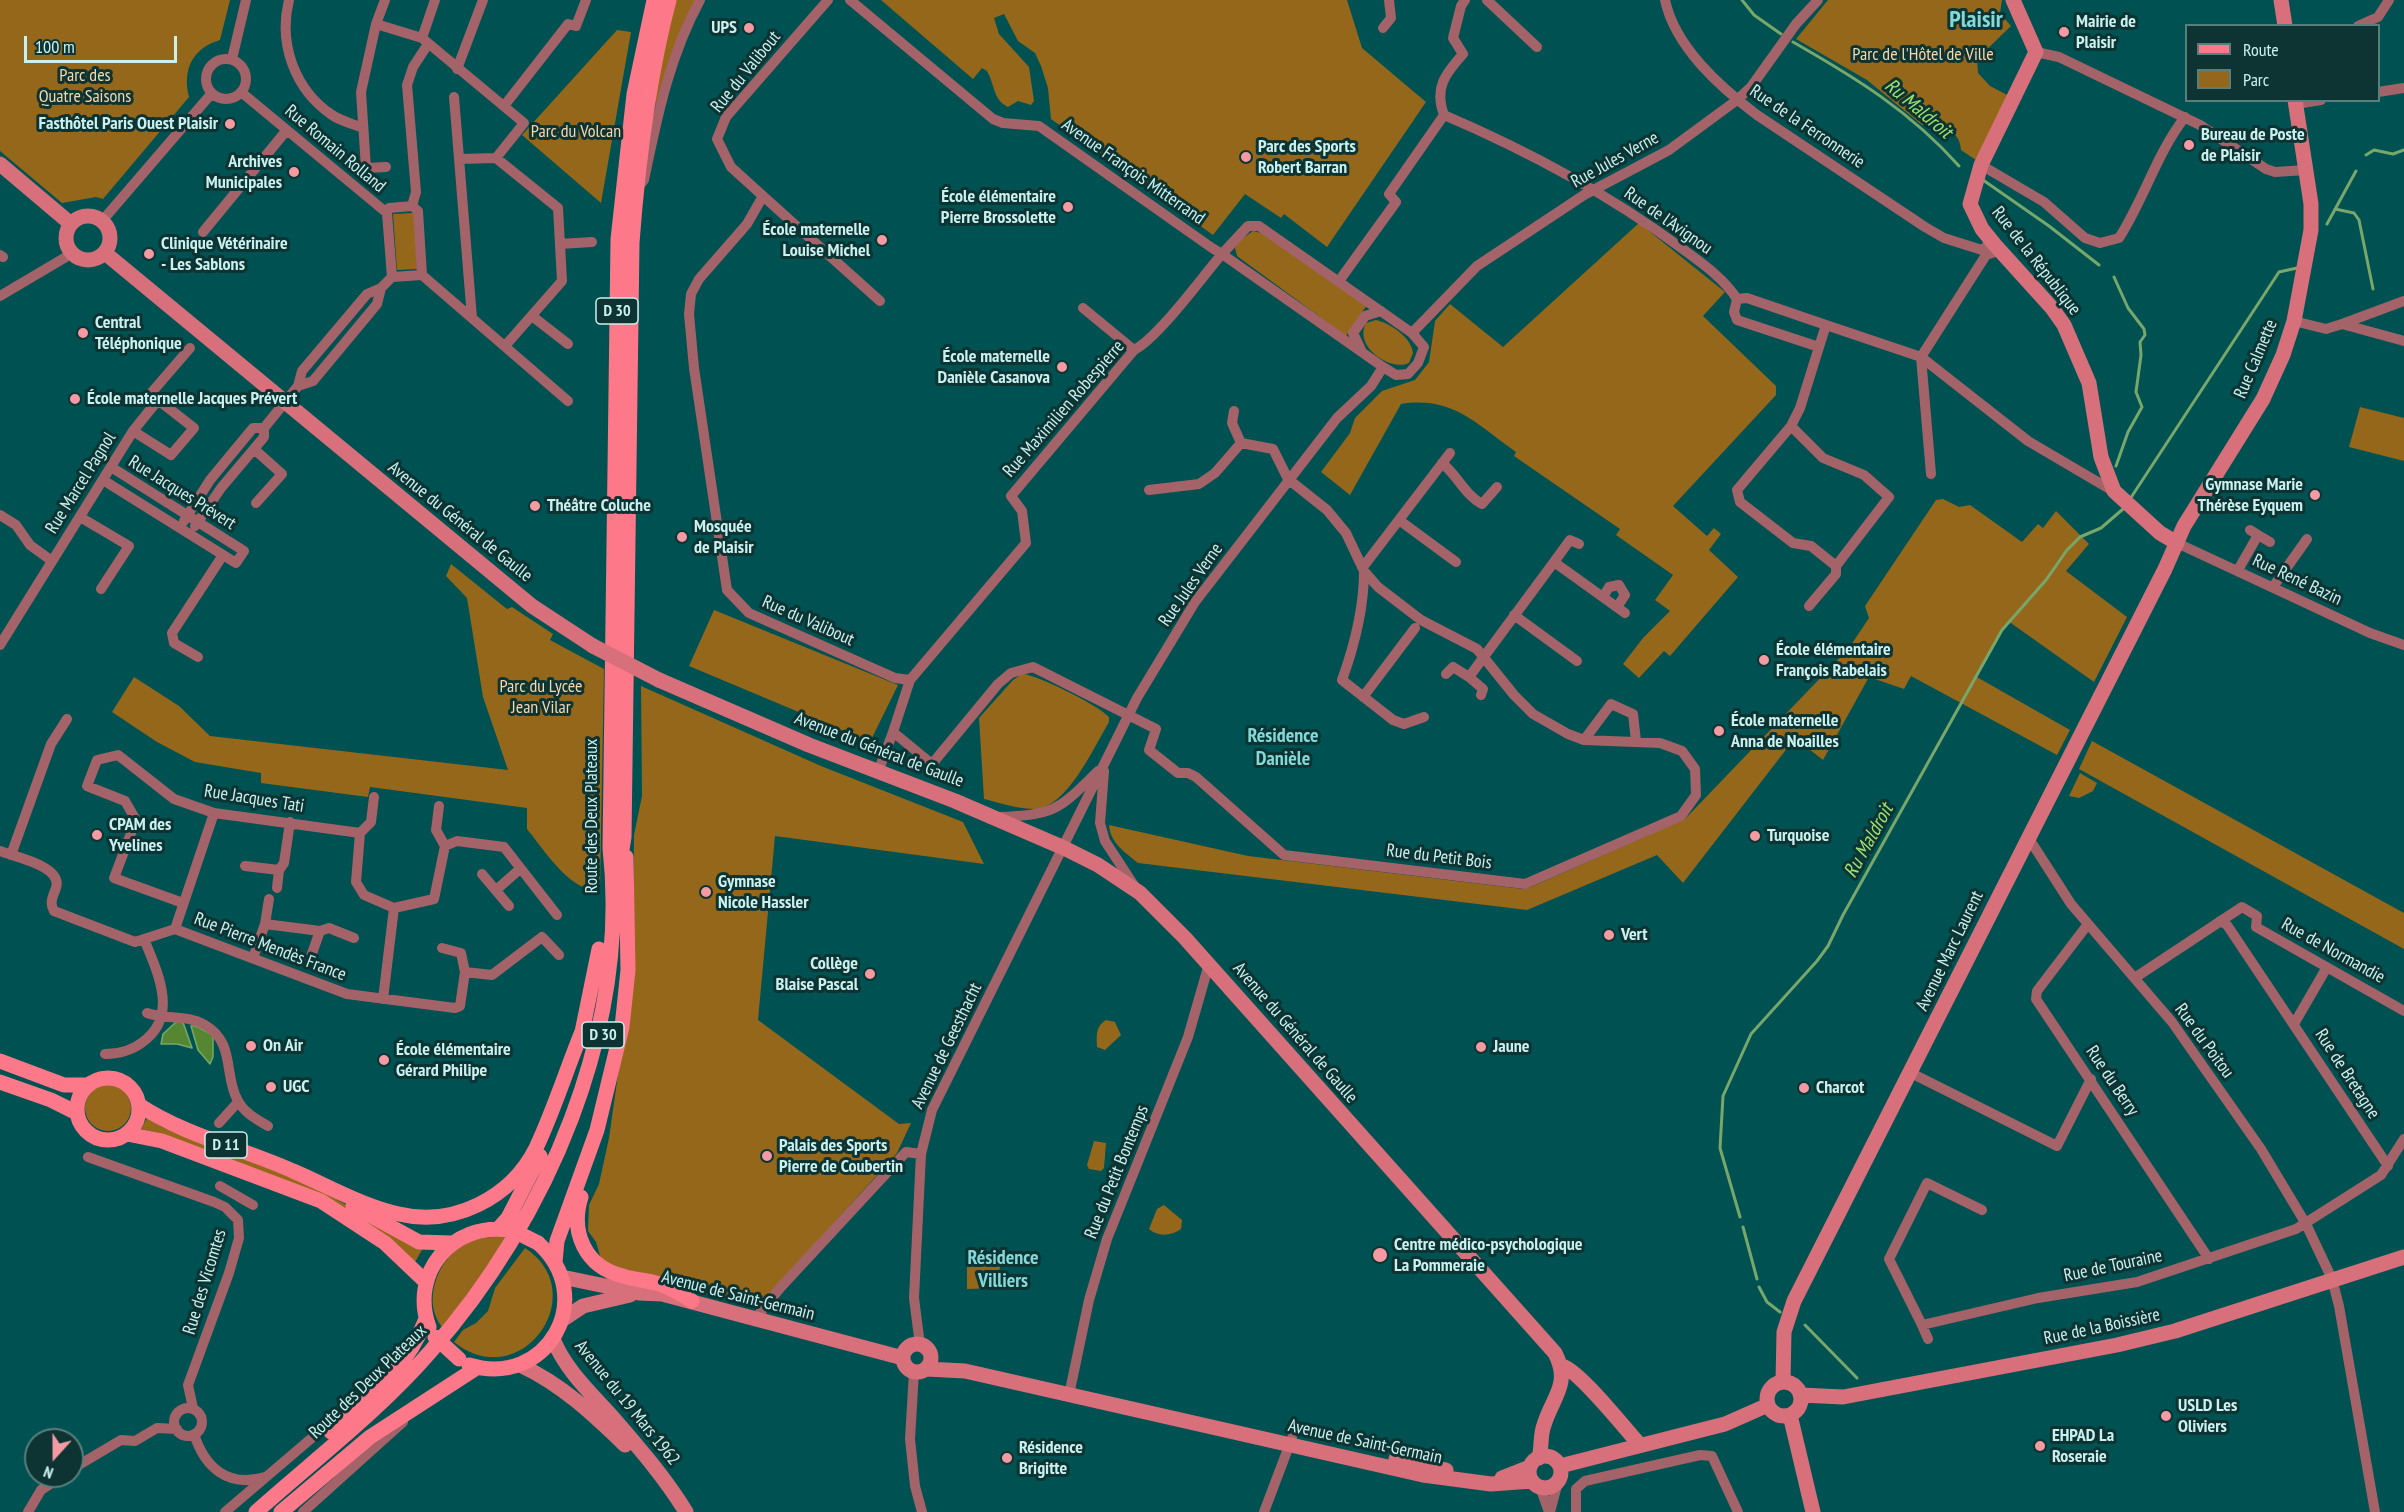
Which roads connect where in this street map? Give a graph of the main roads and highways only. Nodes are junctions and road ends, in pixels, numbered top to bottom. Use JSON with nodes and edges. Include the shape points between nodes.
{"nodes":[{"id":1,"x":654,"y":0,"type":"edge"},
{"id":2,"x":669,"y":0,"type":"edge"},
{"id":3,"x":624,"y":837,"type":"junction"},
{"id":4,"x":610,"y":848,"type":"junction"},
{"id":5,"x":583,"y":1029,"type":"junction"},
{"id":6,"x":0,"y":1061,"type":"edge"},
{"id":7,"x":0,"y":1082,"type":"edge"},
{"id":8,"x":88,"y":1085,"type":"junction"},
{"id":9,"x":139,"y":1105,"type":"junction"},
{"id":10,"x":77,"y":1113,"type":"junction"},
{"id":11,"x":597,"y":1130,"type":"junction"},
{"id":12,"x":127,"y":1134,"type":"junction"},
{"id":13,"x":316,"y":1181,"type":"junction"},
{"id":14,"x":505,"y":1229,"type":"junction"},
{"id":15,"x":452,"y":1243,"type":"junction"},
{"id":16,"x":555,"y":1262,"type":"junction"},
{"id":17,"x":426,"y":1282,"type":"junction"},
{"id":18,"x":692,"y":1301,"type":"road end"},
{"id":19,"x":426,"y":1318,"type":"junction"},
{"id":20,"x":478,"y":1367,"type":"junction"},
{"id":21,"x":245,"y":1512,"type":"edge"},
{"id":22,"x":256,"y":1512,"type":"edge"},
{"id":23,"x":267,"y":1512,"type":"edge"},
{"id":24,"x":281,"y":1512,"type":"edge"}],
"edges":[{"from":1,"to":4,"type":"main road","name":"Route des Deux Plateaux","number":"D 30","via":[[634,94],[618,239]]},
{"from":2,"to":3,"type":"main road","name":"Route des Deux Plateaux","number":"D 30","via":[[648,97],[636,189],[630,310]]},
{"from":3,"to":11,"type":"main road","via":[[628,970],[622,1027]]},
{"from":3,"to":23,"type":"main road","name":"Route des Deux Plateaux","number":"D 30","via":[[620,847],[616,955],[598,1057],[582,1114],[533,1221],[505,1268],[434,1360]]},
{"from":4,"to":5,"type":"main road","via":[[599,952]]},
{"from":4,"to":22,"type":"main road","name":"Route des Deux Plateaux","number":"D 30","via":[[612,904],[602,1004],[574,1112],[526,1219],[481,1288],[429,1354]]},
{"from":5,"to":13,"type":"main road","via":[[535,1149],[505,1188],[475,1207],[431,1217],[399,1215]]},
{"from":5,"to":14,"type":"main road","via":[[558,1113]]},
{"from":6,"to":8,"type":"main road","via":[[64,1085]]},
{"from":7,"to":10,"type":"main road"},
{"from":8,"to":9,"type":"main road","via":[[102,1078],[120,1080],[133,1091]]},
{"from":8,"to":10,"type":"main road","via":[[79,1096]]},
{"from":9,"to":12,"type":"main road","via":[[137,1119]]},
{"from":9,"to":13,"type":"main road","number":"D 11","via":[[166,1123]]},
{"from":10,"to":12,"type":"main road","via":[[82,1126],[96,1138],[113,1140]]},
{"from":11,"to":16,"type":"main road","via":[[557,1241]]},
{"from":11,"to":18,"type":"main road","via":[[598,1144],[577,1214],[581,1243],[605,1269],[656,1283]]},
{"from":12,"to":17,"type":"main road","number":"D 11","via":[[162,1141],[321,1201],[385,1243]]},
{"from":13,"to":15,"type":"main road","number":"D 11","via":[[408,1238]]},
{"from":14,"to":15,"type":"main road","via":[[474,1232]]},
{"from":14,"to":16,"type":"main road","bridge":true,"via":[[538,1243]]},
{"from":15,"to":17,"type":"main road","via":[[436,1260]]},
{"from":16,"to":20,"type":"main road","via":[[565,1299],[562,1320],[553,1339],[542,1352],[520,1365]]},
{"from":17,"to":19,"type":"main road"},
{"from":19,"to":20,"type":"main road","bridge":true,"via":[[435,1337],[459,1359]]},
{"from":19,"to":21,"type":"main road","via":[[414,1349],[402,1366]]},
{"from":20,"to":24,"type":"main road","via":[[370,1437]]}]}
